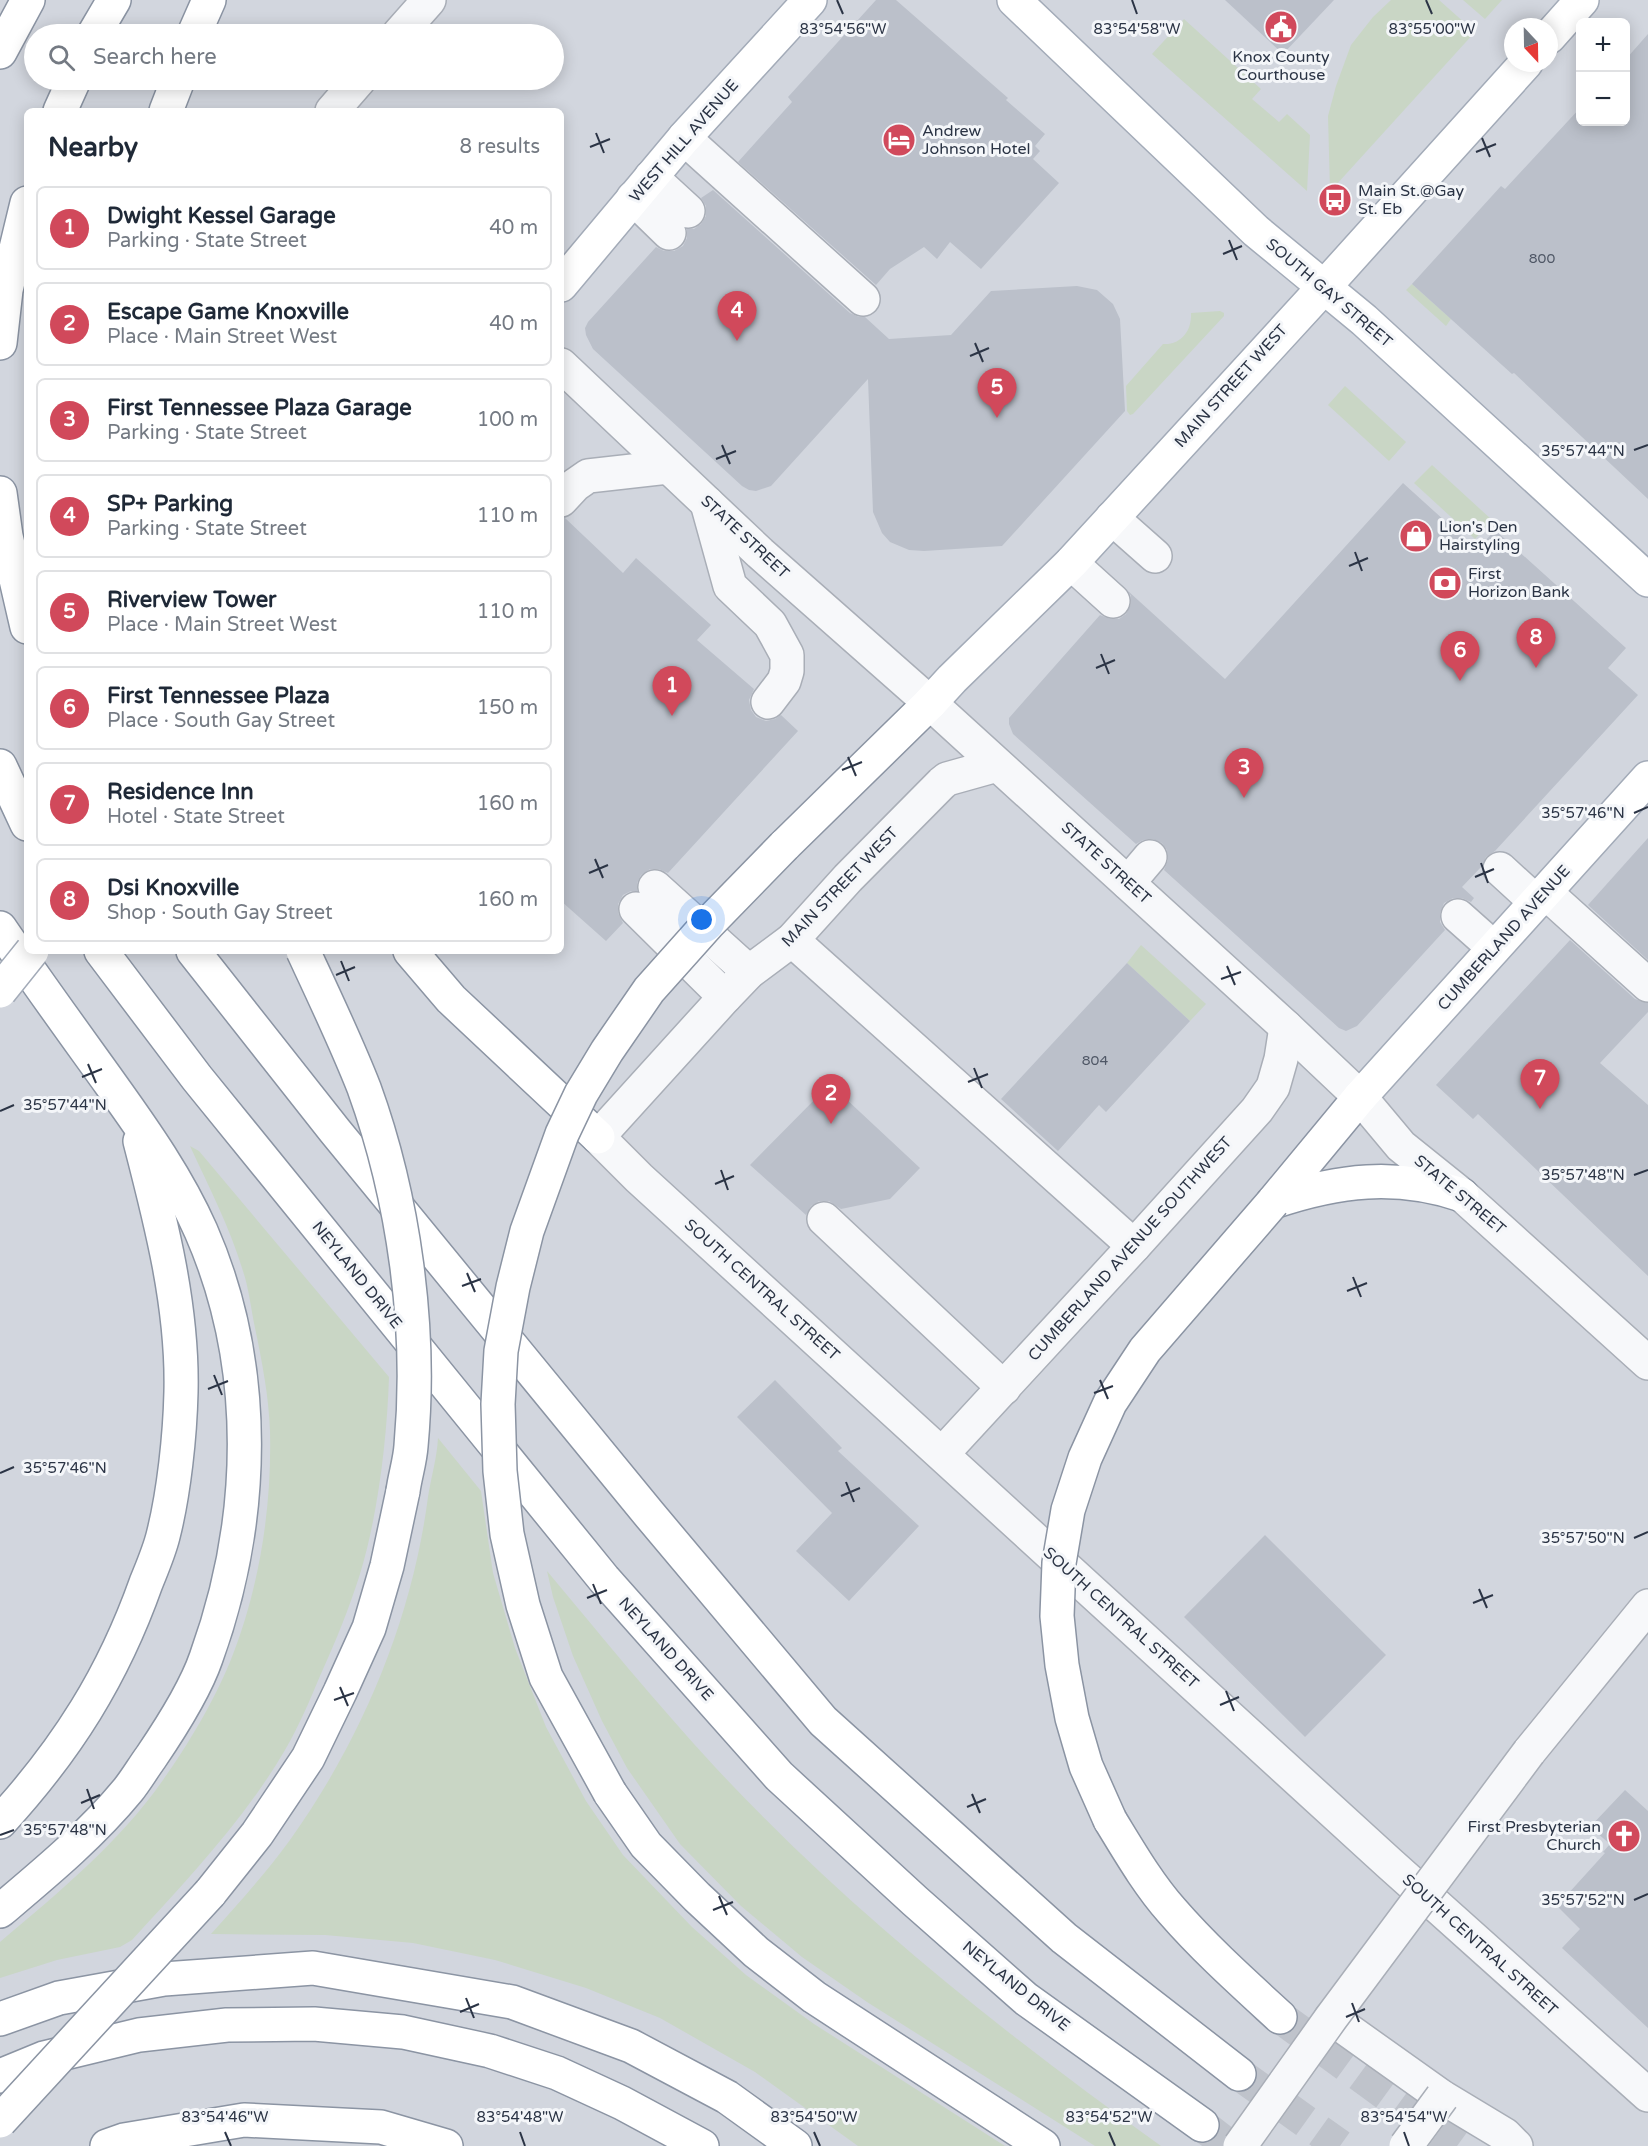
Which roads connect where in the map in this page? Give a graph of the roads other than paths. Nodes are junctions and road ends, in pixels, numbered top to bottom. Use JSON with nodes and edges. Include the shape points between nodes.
{"nodes":[{"id":1,"x":28,"y":0,"type":"edge"},
{"id":2,"x":114,"y":0,"type":"edge"},
{"id":3,"x":209,"y":0,"type":"edge"},
{"id":4,"x":429,"y":0,"type":"edge"},
{"id":5,"x":810,"y":0,"type":"edge"},
{"id":6,"x":1014,"y":0,"type":"edge"},
{"id":7,"x":1582,"y":0,"type":"edge"},
{"id":8,"x":100,"y":24,"type":"edge"},
{"id":9,"x":199,"y":24,"type":"edge"},
{"id":10,"x":408,"y":24,"type":"edge"},
{"id":11,"x":1558,"y":27,"type":"edge"},
{"id":12,"x":0,"y":52,"type":"edge"},
{"id":13,"x":1518,"y":72,"type":"edge"},
{"id":14,"x":69,"y":90,"type":"edge"},
{"id":15,"x":173,"y":90,"type":"edge"},
{"id":16,"x":180,"y":90,"type":"edge"},
{"id":17,"x":350,"y":90,"type":"edge"},
{"id":18,"x":61,"y":108,"type":"edge"},
{"id":19,"x":167,"y":108,"type":"edge"},
{"id":20,"x":176,"y":108,"type":"edge"},
{"id":21,"x":335,"y":108,"type":"edge"},
{"id":22,"x":684,"y":138,"type":"junction"},
{"id":23,"x":642,"y":187,"type":"junction"},
{"id":24,"x":24,"y":215,"type":"edge"},
{"id":25,"x":679,"y":222,"type":"dead end"},
{"id":26,"x":564,"y":281,"type":"edge"},
{"id":27,"x":1325,"y":286,"type":"junction"},
{"id":28,"x":863,"y":299,"type":"dead end"},
{"id":29,"x":0,"y":342,"type":"edge"},
{"id":30,"x":564,"y":368,"type":"edge"},
{"id":31,"x":668,"y":466,"type":"junction"},
{"id":32,"x":574,"y":472,"type":"edge"},
{"id":33,"x":0,"y":494,"type":"edge"},
{"id":34,"x":564,"y":497,"type":"edge"},
{"id":35,"x":707,"y":502,"type":"junction"},
{"id":36,"x":1112,"y":518,"type":"junction"},
{"id":37,"x":1155,"y":556,"type":"dead end"},
{"id":38,"x":1071,"y":563,"type":"junction"},
{"id":39,"x":1648,"y":580,"type":"edge"},
{"id":40,"x":1113,"y":601,"type":"dead end"},
{"id":41,"x":24,"y":614,"type":"edge"},
{"id":42,"x":768,"y":702,"type":"dead end"},
{"id":43,"x":930,"y":703,"type":"junction"},
{"id":44,"x":997,"y":765,"type":"junction"},
{"id":45,"x":0,"y":766,"type":"edge"},
{"id":46,"x":1648,"y":778,"type":"edge"},
{"id":47,"x":24,"y":818,"type":"edge"},
{"id":48,"x":1150,"y":857,"type":"dead end"},
{"id":49,"x":1500,"y":869,"type":"dead end"},
{"id":50,"x":1128,"y":883,"type":"junction"},
{"id":51,"x":1541,"y":897,"type":"junction"},
{"id":52,"x":1458,"y":916,"type":"dead end"},
{"id":53,"x":0,"y":928,"type":"edge"},
{"id":54,"x":792,"y":940,"type":"junction"},
{"id":55,"x":1494,"y":948,"type":"junction"},
{"id":56,"x":30,"y":954,"type":"edge"},
{"id":57,"x":102,"y":954,"type":"edge"},
{"id":58,"x":195,"y":954,"type":"edge"},
{"id":59,"x":304,"y":954,"type":"edge"},
{"id":60,"x":413,"y":954,"type":"edge"},
{"id":61,"x":749,"y":972,"type":"junction"},
{"id":62,"x":1648,"y":985,"type":"edge"},
{"id":63,"x":0,"y":991,"type":"edge"},
{"id":64,"x":724,"y":997,"type":"junction"},
{"id":65,"x":1286,"y":1027,"type":"junction"},
{"id":66,"x":1360,"y":1097,"type":"junction"},
{"id":67,"x":134,"y":1116,"type":"junction"},
{"id":68,"x":598,"y":1137,"type":"junction"},
{"id":69,"x":1462,"y":1195,"type":"junction"},
{"id":70,"x":1273,"y":1202,"type":"junction"},
{"id":71,"x":824,"y":1219,"type":"dead end"},
{"id":72,"x":1134,"y":1246,"type":"junction"},
{"id":73,"x":1648,"y":1363,"type":"edge"},
{"id":74,"x":1004,"y":1388,"type":"junction"},
{"id":75,"x":942,"y":1455,"type":"junction"},
{"id":76,"x":1648,"y":1606,"type":"edge"},
{"id":77,"x":0,"y":1822,"type":"edge"},
{"id":78,"x":0,"y":1911,"type":"edge"},
{"id":79,"x":1280,"y":2017,"type":"tunnel mouth"},
{"id":80,"x":1331,"y":2018,"type":"junction"},
{"id":81,"x":0,"y":2019,"type":"edge"},
{"id":82,"x":1239,"y":2074,"type":"tunnel mouth"},
{"id":83,"x":0,"y":2076,"type":"edge"},
{"id":84,"x":1648,"y":2095,"type":"edge"},
{"id":85,"x":1442,"y":2097,"type":"junction"},
{"id":86,"x":0,"y":2121,"type":"edge"},
{"id":87,"x":1202,"y":2125,"type":"tunnel mouth"},
{"id":88,"x":107,"y":2146,"type":"edge"},
{"id":89,"x":446,"y":2146,"type":"edge"},
{"id":90,"x":702,"y":2146,"type":"edge"},
{"id":91,"x":795,"y":2146,"type":"edge"},
{"id":92,"x":1043,"y":2146,"type":"edge"},
{"id":93,"x":1240,"y":2146,"type":"edge"},
{"id":94,"x":1406,"y":2146,"type":"edge"},
{"id":95,"x":1515,"y":2146,"type":"edge"}],
"edges":[{"from":1,"to":12,"type":"main road"},
{"from":2,"to":8,"type":"main road"},
{"from":3,"to":9,"type":"main road"},
{"from":4,"to":10,"type":"street"},
{"from":5,"to":22,"type":"main road","name":"WEST HILL AVENUE"},
{"from":6,"to":27,"type":"main road","name":"SOUTH GAY STREET","via":[[1256,231]]},
{"from":7,"to":11,"type":"main road"},
{"from":13,"to":27,"type":"main road","name":"MAIN STREET WEST"},
{"from":14,"to":18,"type":"main road"},
{"from":15,"to":19,"type":"main road"},
{"from":16,"to":20,"type":"main road"},
{"from":17,"to":21,"type":"street"},
{"from":22,"to":23,"type":"main road","name":"WEST HILL AVENUE"},
{"from":22,"to":28,"type":"street"},
{"from":23,"to":25,"type":"street"},
{"from":23,"to":26,"type":"main road","name":"WEST HILL AVENUE"},
{"from":24,"to":29,"type":"main road","via":[[6,290]]},
{"from":27,"to":36,"type":"main road","name":"MAIN STREET WEST"},
{"from":27,"to":39,"type":"main road","name":"SOUTH GAY STREET"},
{"from":30,"to":31,"type":"street","name":"STATE STREET"},
{"from":31,"to":32,"type":"street"},
{"from":31,"to":35,"type":"street","name":"STATE STREET"},
{"from":32,"to":34,"type":"street","via":[[575,486]]},
{"from":33,"to":41,"type":"main road"},
{"from":35,"to":42,"type":"street","via":[[730,586],[770,624],[788,655],[783,681]]},
{"from":35,"to":43,"type":"street","name":"STATE STREET"},
{"from":36,"to":37,"type":"street"},
{"from":36,"to":38,"type":"main road","name":"MAIN STREET WEST"},
{"from":38,"to":40,"type":"street"},
{"from":38,"to":43,"type":"main road","name":"MAIN STREET WEST"},
{"from":43,"to":44,"type":"street","name":"STATE STREET"},
{"from":43,"to":92,"type":"main road","name":"MAIN STREET WEST","bridge":true,"via":[[784,846],[649,990],[581,1094],[562,1134],[527,1231],[513,1287],[501,1351],[500,1471],[507,1534],[523,1605],[546,1677],[610,1793],[646,1845],[756,1952],[814,1997]]},
{"from":44,"to":50,"type":"street","name":"STATE STREET"},
{"from":44,"to":54,"type":"street","name":"MAIN STREET WEST","via":[[942,783]]},
{"from":45,"to":47,"type":"main road"},
{"from":46,"to":51,"type":"main road","name":"CUMBERLAND AVENUE"},
{"from":48,"to":50,"type":"street"},
{"from":49,"to":51,"type":"street"},
{"from":50,"to":65,"type":"street","name":"STATE STREET"},
{"from":51,"to":55,"type":"main road","name":"CUMBERLAND AVENUE"},
{"from":51,"to":62,"type":"street"},
{"from":52,"to":55,"type":"street"},
{"from":53,"to":67,"type":"main road"},
{"from":54,"to":61,"type":"street","name":"MAIN STREET WEST"},
{"from":54,"to":72,"type":"street"},
{"from":55,"to":66,"type":"main road","name":"CUMBERLAND AVENUE"},
{"from":56,"to":63,"type":"main road","bridge":true},
{"from":57,"to":87,"type":"main road","name":"NEYLAND DRIVE","via":[[197,1078],[604,1579],[779,1776],[1026,1999]]},
{"from":58,"to":82,"type":"main road","via":[[357,1158],[823,1721],[1064,1938]]},
{"from":59,"to":86,"type":"main road","bridge":true,"via":[[364,1088],[394,1192],[411,1308],[411,1447],[387,1566],[369,1628],[308,1758],[257,1834],[210,1893]]},
{"from":60,"to":68,"type":"main road","via":[[451,999]]},
{"from":61,"to":64,"type":"street","name":"MAIN STREET WEST"},
{"from":61,"to":64,"type":"street","via":[[646,898]]},
{"from":64,"to":68,"type":"street","name":"MAIN STREET WEST"},
{"from":65,"to":66,"type":"street","name":"STATE STREET"},
{"from":65,"to":72,"type":"street","name":"CUMBERLAND AVENUE SOUTHWEST","via":[[1281,1059],[1268,1095]]},
{"from":66,"to":69,"type":"street","name":"STATE STREET","via":[[1401,1146]]},
{"from":66,"to":70,"type":"main road","name":"CUMBERLAND AVENUE"},
{"from":67,"to":77,"type":"main road","via":[[163,1229],[177,1316],[181,1391],[176,1460],[163,1536],[135,1614],[104,1682],[74,1732]]},
{"from":67,"to":78,"type":"main road","via":[[171,1173],[201,1231],[225,1296],[239,1358],[245,1431],[241,1511],[230,1577],[205,1660],[171,1728],[129,1789],[82,1840]]},
{"from":68,"to":75,"type":"street","name":"SOUTH CENTRAL STREET"},
{"from":69,"to":70,"type":"main road","via":[[1437,1187],[1380,1182],[1338,1184]]},
{"from":69,"to":73,"type":"street","name":"STATE STREET"},
{"from":70,"to":79,"type":"main road","name":"CUMBERLAND AVENUE","bridge":true,"via":[[1145,1350],[1110,1403],[1085,1458],[1068,1510],[1059,1563],[1057,1616],[1072,1718],[1086,1766],[1110,1820],[1170,1910]]},
{"from":71,"to":74,"type":"street"},
{"from":72,"to":74,"type":"street","name":"CUMBERLAND AVENUE SOUTHWEST"},
{"from":74,"to":75,"type":"street","name":"CUMBERLAND AVENUE SOUTHWEST"},
{"from":75,"to":84,"type":"street","name":"SOUTH CENTRAL STREET"},
{"from":76,"to":80,"type":"street","bridge":true,"via":[[1529,1752]]},
{"from":80,"to":85,"type":"street"},
{"from":80,"to":93,"type":"street","bridge":true},
{"from":81,"to":91,"type":"main road","via":[[59,1998],[164,1979],[313,1968],[512,2002],[632,2046],[727,2097]]},
{"from":83,"to":90,"type":"main road","via":[[44,2058],[139,2035],[216,2027],[314,2024],[404,2032],[490,2051],[557,2073]]},
{"from":85,"to":94,"type":"street","bridge":true},
{"from":85,"to":95,"type":"street","via":[[1505,2135]]},
{"from":88,"to":89,"type":"main road","via":[[244,2120],[381,2127]]}]}
